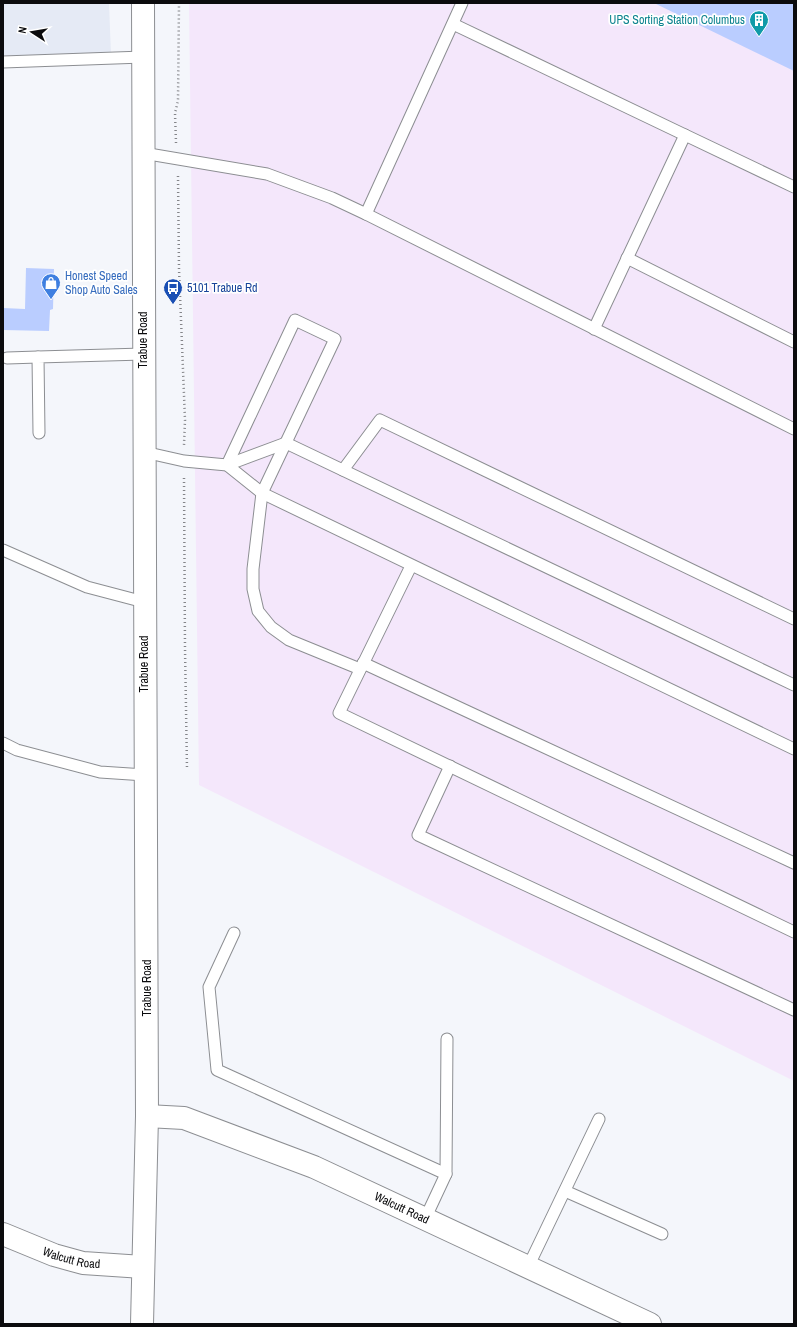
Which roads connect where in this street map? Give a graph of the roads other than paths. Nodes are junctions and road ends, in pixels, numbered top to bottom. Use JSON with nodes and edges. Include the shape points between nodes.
{"nodes":[{"id":1,"x":143,"y":3,"type":"edge"},
{"id":2,"x":462,"y":3,"type":"edge"},
{"id":3,"x":453,"y":24,"type":"junction"},
{"id":4,"x":143,"y":57,"type":"junction"},
{"id":5,"x":3,"y":62,"type":"edge"},
{"id":6,"x":685,"y":135,"type":"junction"},
{"id":7,"x":143,"y":153,"type":"junction"},
{"id":8,"x":794,"y":186,"type":"edge"},
{"id":9,"x":366,"y":214,"type":"junction"},
{"id":10,"x":627,"y":258,"type":"junction"},
{"id":11,"x":594,"y":329,"type":"junction"},
{"id":12,"x":794,"y":342,"type":"edge"},
{"id":13,"x":143,"y":354,"type":"junction"},
{"id":14,"x":38,"y":357,"type":"junction"},
{"id":15,"x":7,"y":358,"type":"dead end"},
{"id":16,"x":794,"y":429,"type":"edge"},
{"id":17,"x":39,"y":433,"type":"dead end"},
{"id":18,"x":286,"y":443,"type":"junction"},
{"id":19,"x":144,"y":452,"type":"junction"},
{"id":20,"x":227,"y":465,"type":"junction"},
{"id":21,"x":343,"y":470,"type":"junction"},
{"id":22,"x":262,"y":493,"type":"junction"},
{"id":23,"x":3,"y":550,"type":"edge"},
{"id":24,"x":411,"y":566,"type":"junction"},
{"id":25,"x":144,"y":602,"type":"junction"},
{"id":26,"x":794,"y":619,"type":"edge"},
{"id":27,"x":362,"y":666,"type":"junction"},
{"id":28,"x":794,"y":685,"type":"edge"},
{"id":29,"x":3,"y":743,"type":"edge"},
{"id":30,"x":794,"y":749,"type":"edge"},
{"id":31,"x":450,"y":766,"type":"junction"},
{"id":32,"x":145,"y":775,"type":"junction"},
{"id":33,"x":794,"y":863,"type":"edge"},
{"id":34,"x":794,"y":932,"type":"edge"},
{"id":35,"x":234,"y":933,"type":"dead end"},
{"id":36,"x":794,"y":1010,"type":"edge"},
{"id":37,"x":447,"y":1039,"type":"dead end"},
{"id":38,"x":147,"y":1116,"type":"junction"},
{"id":39,"x":599,"y":1119,"type":"dead end"},
{"id":40,"x":446,"y":1174,"type":"junction"},
{"id":41,"x":565,"y":1191,"type":"junction"},
{"id":42,"x":425,"y":1219,"type":"junction"},
{"id":43,"x":662,"y":1234,"type":"dead end"},
{"id":44,"x":4,"y":1236,"type":"edge"},
{"id":45,"x":143,"y":1267,"type":"junction"},
{"id":46,"x":528,"y":1268,"type":"junction"},
{"id":47,"x":142,"y":1324,"type":"edge"},
{"id":48,"x":650,"y":1324,"type":"edge"}],
"edges":[{"from":1,"to":4,"type":"main road","name":"Trabue Road"},
{"from":2,"to":3,"type":"lane"},
{"from":3,"to":6,"type":"lane"},
{"from":3,"to":9,"type":"lane"},
{"from":4,"to":5,"type":"lane"},
{"from":4,"to":7,"type":"main road","name":"Trabue Road"},
{"from":6,"to":8,"type":"lane"},
{"from":6,"to":10,"type":"lane"},
{"from":7,"to":9,"type":"lane","via":[[267,174],[332,198]]},
{"from":7,"to":13,"type":"main road","name":"Trabue Road"},
{"from":9,"to":11,"type":"lane"},
{"from":10,"to":11,"type":"lane"},
{"from":10,"to":12,"type":"lane"},
{"from":11,"to":16,"type":"lane"},
{"from":13,"to":14,"type":"lane"},
{"from":13,"to":19,"type":"main road","name":"Trabue Road"},
{"from":14,"to":15,"type":"lane"},
{"from":14,"to":17,"type":"lane"},
{"from":18,"to":20,"type":"lane"},
{"from":18,"to":20,"type":"lane","via":[[335,339],[295,320]]},
{"from":18,"to":21,"type":"lane"},
{"from":18,"to":22,"type":"lane"},
{"from":19,"to":20,"type":"lane","via":[[184,461]]},
{"from":19,"to":25,"type":"main road","name":"Trabue Road"},
{"from":20,"to":22,"type":"lane"},
{"from":21,"to":26,"type":"lane","via":[[380,420]]},
{"from":21,"to":28,"type":"lane"},
{"from":22,"to":24,"type":"lane"},
{"from":22,"to":27,"type":"lane","via":[[253,569],[258,610],[271,627],[289,640]]},
{"from":23,"to":25,"type":"lane","via":[[87,587]]},
{"from":24,"to":27,"type":"lane"},
{"from":24,"to":30,"type":"lane"},
{"from":25,"to":32,"type":"main road","name":"Trabue Road"},
{"from":27,"to":31,"type":"lane","via":[[339,713]]},
{"from":27,"to":33,"type":"lane"},
{"from":29,"to":32,"type":"lane","via":[[17,750],[100,772]]},
{"from":31,"to":34,"type":"lane"},
{"from":31,"to":36,"type":"lane","via":[[418,835]]},
{"from":32,"to":38,"type":"main road","name":"Trabue Road"},
{"from":35,"to":40,"type":"lane","via":[[209,987],[217,1070]]},
{"from":37,"to":40,"type":"lane"},
{"from":38,"to":42,"type":"main road","name":"Walcutt Road","via":[[184,1118],[314,1167]]},
{"from":38,"to":45,"type":"main road","name":"Trabue Road"},
{"from":39,"to":41,"type":"lane"},
{"from":40,"to":42,"type":"lane"},
{"from":41,"to":43,"type":"lane"},
{"from":41,"to":46,"type":"lane"},
{"from":42,"to":46,"type":"main road","name":"Walcutt Road"},
{"from":44,"to":45,"type":"main road","name":"Walcutt Road","via":[[83,1263]]},
{"from":45,"to":47,"type":"main road","name":"Trabue Road"},
{"from":46,"to":48,"type":"main road","name":"Walcutt Road"}]}
